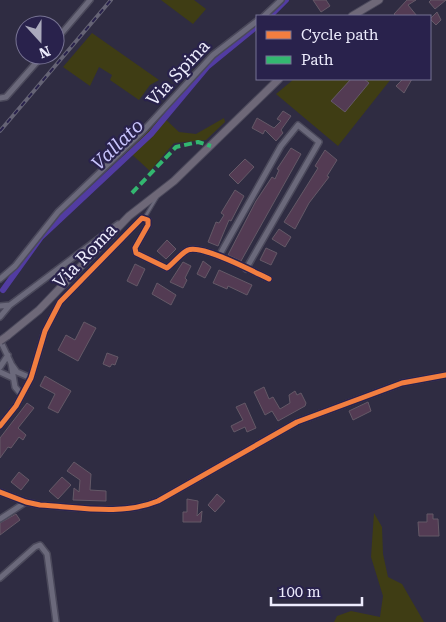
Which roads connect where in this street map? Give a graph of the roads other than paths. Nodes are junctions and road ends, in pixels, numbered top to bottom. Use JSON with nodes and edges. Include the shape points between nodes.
{"nodes":[{"id":1,"x":90,"y":0,"type":"edge"},
{"id":2,"x":281,"y":0,"type":"edge"},
{"id":3,"x":379,"y":0,"type":"edge"},
{"id":4,"x":265,"y":15,"type":"edge"},
{"id":5,"x":354,"y":15,"type":"edge"},
{"id":6,"x":256,"y":21,"type":"edge"},
{"id":7,"x":65,"y":29,"type":"edge"},
{"id":8,"x":34,"y":65,"type":"edge"},
{"id":9,"x":278,"y":80,"type":"edge"},
{"id":10,"x":0,"y":98,"type":"edge"},
{"id":11,"x":174,"y":181,"type":"junction"},
{"id":12,"x":129,"y":216,"type":"junction"},
{"id":13,"x":145,"y":217,"type":"junction"},
{"id":14,"x":219,"y":256,"type":"junction"},
{"id":15,"x":246,"y":269,"type":"junction"},
{"id":16,"x":269,"y":279,"type":"dead end"},
{"id":17,"x":0,"y":280,"type":"edge"},
{"id":18,"x":10,"y":305,"type":"junction"},
{"id":19,"x":0,"y":306,"type":"edge"},
{"id":20,"x":0,"y":317,"type":"edge"},
{"id":21,"x":0,"y":340,"type":"edge"},
{"id":22,"x":8,"y":355,"type":"junction"},
{"id":23,"x":11,"y":363,"type":"junction"},
{"id":24,"x":0,"y":367,"type":"edge"},
{"id":25,"x":0,"y":372,"type":"edge"},
{"id":26,"x":446,"y":375,"type":"edge"},
{"id":27,"x":13,"y":378,"type":"junction"},
{"id":28,"x":32,"y":378,"type":"junction"},
{"id":29,"x":22,"y":395,"type":"junction"},
{"id":30,"x":0,"y":426,"type":"edge"},
{"id":31,"x":0,"y":492,"type":"edge"},
{"id":32,"x":26,"y":502,"type":"junction"},
{"id":33,"x":0,"y":519,"type":"edge"},
{"id":34,"x":0,"y":578,"type":"edge"},
{"id":35,"x":56,"y":622,"type":"edge"}],
"edges":[{"from":1,"to":7,"type":"street"},
{"from":2,"to":4,"type":"street"},
{"from":3,"to":5,"type":"main road"},
{"from":6,"to":17,"type":"street","name":"Via Spina","via":[[213,55],[143,131],[58,212],[12,270]]},
{"from":8,"to":10,"type":"street","via":[[6,98]]},
{"from":9,"to":11,"type":"main road","name":"Via Roma"},
{"from":11,"to":12,"type":"main road"},
{"from":11,"to":13,"type":"lane","name":"Via Roma","via":[[156,199]]},
{"from":12,"to":18,"type":"street"},
{"from":12,"to":21,"type":"main road","bridge":true,"via":[[39,310]]},
{"from":13,"to":14,"type":"street","via":[[148,225],[135,248],[137,254],[165,268],[191,249]]},
{"from":13,"to":28,"type":"street","name":"Via Roma","via":[[60,302],[45,331]]},
{"from":14,"to":15,"type":"street"},
{"from":14,"to":15,"type":"street","via":[[281,146],[298,125],[319,142]]},
{"from":15,"to":16,"type":"street"},
{"from":18,"to":19,"type":"street"},
{"from":18,"to":20,"type":"street"},
{"from":21,"to":22,"type":"street"},
{"from":22,"to":23,"type":"street"},
{"from":22,"to":24,"type":"street"},
{"from":23,"to":27,"type":"street"},
{"from":23,"to":28,"type":"street","via":[[17,372]]},
{"from":25,"to":27,"type":"street"},
{"from":26,"to":32,"type":"street","via":[[402,383],[297,422],[143,507],[129,509]]},
{"from":27,"to":29,"type":"street"},
{"from":28,"to":29,"type":"street","name":"Via Roma"},
{"from":29,"to":30,"type":"street","name":"Via Roma"},
{"from":31,"to":32,"type":"street"},
{"from":32,"to":33,"type":"street"},
{"from":34,"to":35,"type":"street","via":[[40,545],[47,554]]}]}
